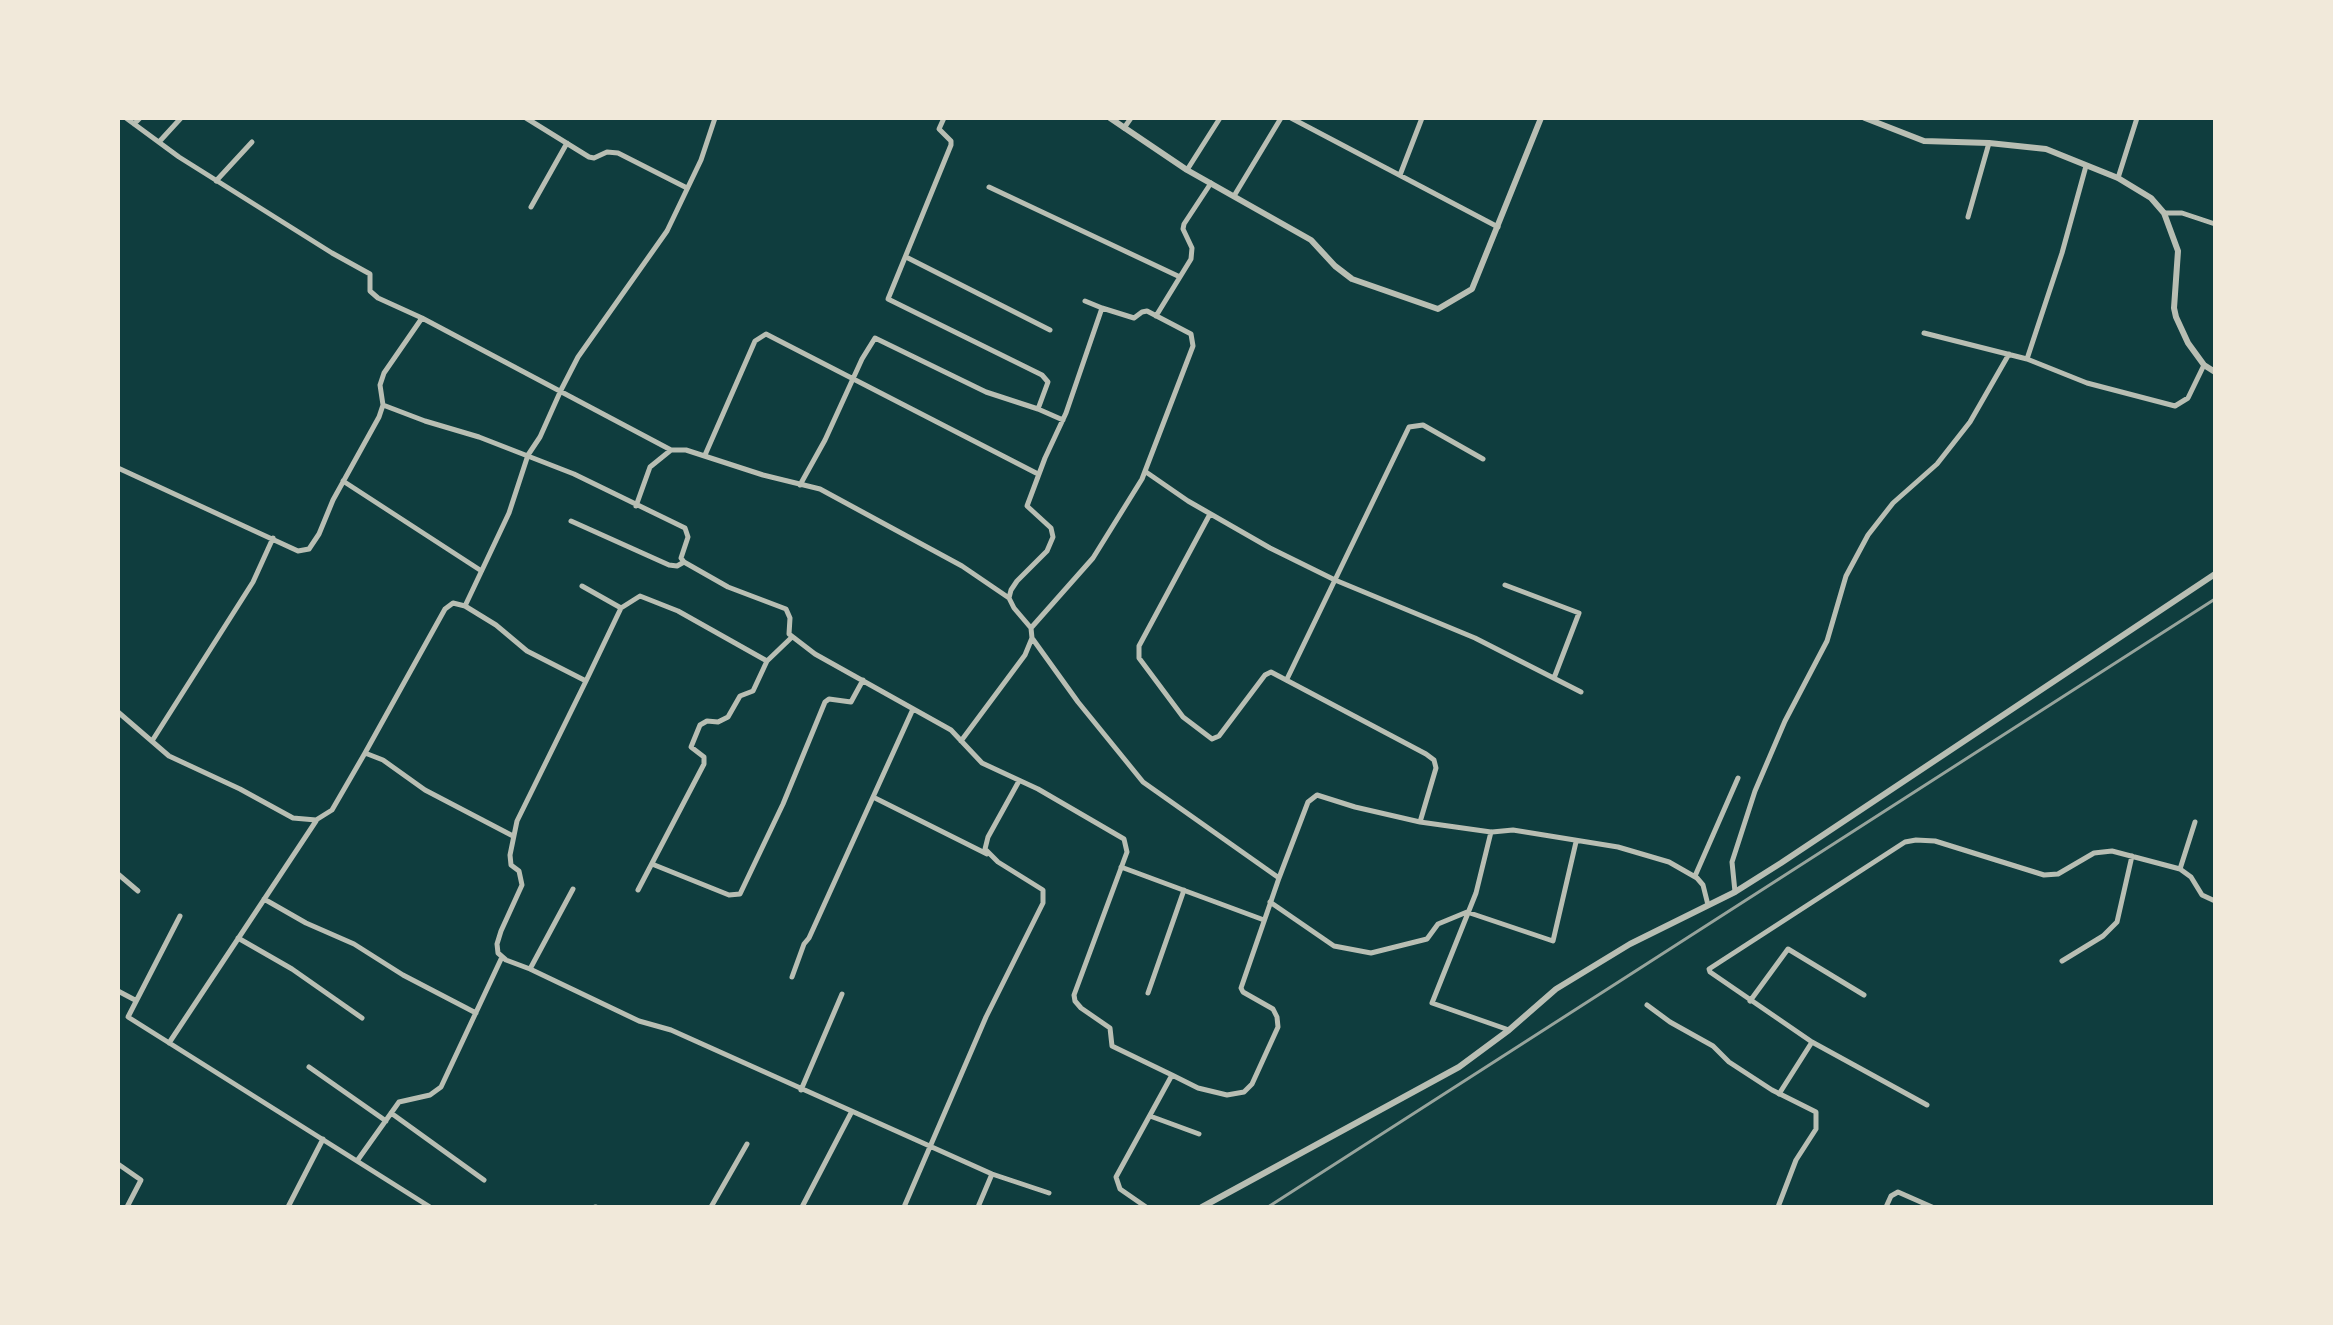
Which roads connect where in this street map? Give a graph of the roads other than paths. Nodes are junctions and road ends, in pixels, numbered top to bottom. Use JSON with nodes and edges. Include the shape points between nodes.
{"nodes":[{"id":1,"x":126,"y":118,"type":"edge"},
{"id":2,"x":140,"y":118,"type":"edge"},
{"id":3,"x":181,"y":118,"type":"edge"},
{"id":4,"x":526,"y":118,"type":"edge"},
{"id":5,"x":715,"y":118,"type":"edge"},
{"id":6,"x":944,"y":118,"type":"edge"},
{"id":7,"x":1110,"y":118,"type":"edge"},
{"id":8,"x":1131,"y":118,"type":"edge"},
{"id":9,"x":1220,"y":118,"type":"edge"},
{"id":10,"x":1281,"y":118,"type":"edge"},
{"id":11,"x":1291,"y":118,"type":"edge"},
{"id":12,"x":1422,"y":118,"type":"edge"},
{"id":13,"x":1541,"y":118,"type":"edge"},
{"id":14,"x":1865,"y":118,"type":"edge"},
{"id":15,"x":2137,"y":118,"type":"edge"},
{"id":16,"x":134,"y":124,"type":"junction"},
{"id":17,"x":1124,"y":128,"type":"junction"},
{"id":18,"x":159,"y":142,"type":"junction"},
{"id":19,"x":252,"y":142,"type":"dead end"},
{"id":20,"x":567,"y":143,"type":"junction"},
{"id":21,"x":1989,"y":143,"type":"junction"},
{"id":22,"x":2086,"y":166,"type":"junction"},
{"id":23,"x":1187,"y":170,"type":"junction"},
{"id":24,"x":1400,"y":175,"type":"junction"},
{"id":25,"x":2118,"y":178,"type":"junction"},
{"id":26,"x":216,"y":181,"type":"junction"},
{"id":27,"x":1211,"y":183,"type":"junction"},
{"id":28,"x":989,"y":187,"type":"dead end"},
{"id":29,"x":687,"y":188,"type":"junction"},
{"id":30,"x":1234,"y":196,"type":"junction"},
{"id":31,"x":531,"y":207,"type":"dead end"},
{"id":32,"x":2164,"y":213,"type":"junction"},
{"id":33,"x":1968,"y":217,"type":"dead end"},
{"id":34,"x":2215,"y":224,"type":"edge"},
{"id":35,"x":1498,"y":227,"type":"junction"},
{"id":36,"x":906,"y":257,"type":"junction"},
{"id":37,"x":1180,"y":277,"type":"junction"},
{"id":38,"x":1085,"y":301,"type":"dead end"},
{"id":39,"x":1102,"y":308,"type":"junction"},
{"id":40,"x":1156,"y":316,"type":"junction"},
{"id":41,"x":422,"y":318,"type":"junction"},
{"id":42,"x":1050,"y":330,"type":"dead end"},
{"id":43,"x":1924,"y":333,"type":"dead end"},
{"id":44,"x":2009,"y":354,"type":"junction"},
{"id":45,"x":2027,"y":359,"type":"junction"},
{"id":46,"x":2204,"y":365,"type":"junction"},
{"id":47,"x":2215,"y":372,"type":"edge"},
{"id":48,"x":852,"y":380,"type":"junction"},
{"id":49,"x":561,"y":390,"type":"junction"},
{"id":50,"x":383,"y":405,"type":"junction"},
{"id":51,"x":1038,"y":409,"type":"junction"},
{"id":52,"x":1063,"y":420,"type":"junction"},
{"id":53,"x":671,"y":450,"type":"junction"},
{"id":54,"x":528,"y":455,"type":"junction"},
{"id":55,"x":705,"y":455,"type":"junction"},
{"id":56,"x":1483,"y":459,"type":"dead end"},
{"id":57,"x":118,"y":468,"type":"edge"},
{"id":58,"x":1146,"y":472,"type":"junction"},
{"id":59,"x":1038,"y":474,"type":"junction"},
{"id":60,"x":343,"y":481,"type":"junction"},
{"id":61,"x":800,"y":485,"type":"junction"},
{"id":62,"x":636,"y":506,"type":"junction"},
{"id":63,"x":1210,"y":514,"type":"junction"},
{"id":64,"x":571,"y":521,"type":"dead end"},
{"id":65,"x":273,"y":538,"type":"junction"},
{"id":66,"x":684,"y":562,"type":"junction"},
{"id":67,"x":481,"y":570,"type":"junction"},
{"id":68,"x":2215,"y":574,"type":"edge"},
{"id":69,"x":1335,"y":580,"type":"junction"},
{"id":70,"x":1505,"y":585,"type":"dead end"},
{"id":71,"x":582,"y":586,"type":"dead end"},
{"id":72,"x":1009,"y":598,"type":"junction"},
{"id":73,"x":465,"y":606,"type":"junction"},
{"id":74,"x":621,"y":608,"type":"junction"},
{"id":75,"x":1031,"y":628,"type":"junction"},
{"id":76,"x":791,"y":638,"type":"junction"},
{"id":77,"x":1032,"y":638,"type":"junction"},
{"id":78,"x":767,"y":661,"type":"junction"},
{"id":79,"x":1554,"y":678,"type":"junction"},
{"id":80,"x":1287,"y":679,"type":"junction"},
{"id":81,"x":863,"y":680,"type":"junction"},
{"id":82,"x":586,"y":681,"type":"junction"},
{"id":83,"x":1581,"y":692,"type":"dead end"},
{"id":84,"x":913,"y":709,"type":"junction"},
{"id":85,"x":118,"y":712,"type":"edge"},
{"id":86,"x":152,"y":741,"type":"junction"},
{"id":87,"x":961,"y":741,"type":"junction"},
{"id":88,"x":365,"y":753,"type":"junction"},
{"id":89,"x":1738,"y":778,"type":"dead end"},
{"id":90,"x":1019,"y":781,"type":"junction"},
{"id":91,"x":873,"y":797,"type":"junction"},
{"id":92,"x":316,"y":820,"type":"junction"},
{"id":93,"x":1420,"y":822,"type":"junction"},
{"id":94,"x":2195,"y":822,"type":"dead end"},
{"id":95,"x":1491,"y":832,"type":"junction"},
{"id":96,"x":513,"y":836,"type":"junction"},
{"id":97,"x":1576,"y":842,"type":"junction"},
{"id":98,"x":991,"y":856,"type":"junction"},
{"id":99,"x":2132,"y":856,"type":"junction"},
{"id":100,"x":652,"y":864,"type":"junction"},
{"id":101,"x":1121,"y":867,"type":"junction"},
{"id":102,"x":2180,"y":869,"type":"junction"},
{"id":103,"x":118,"y":874,"type":"edge"},
{"id":104,"x":1695,"y":876,"type":"junction"},
{"id":105,"x":1279,"y":878,"type":"junction"},
{"id":106,"x":573,"y":889,"type":"dead end"},
{"id":107,"x":638,"y":890,"type":"dead end"},
{"id":108,"x":1184,"y":890,"type":"junction"},
{"id":109,"x":138,"y":891,"type":"dead end"},
{"id":110,"x":1735,"y":892,"type":"junction"},
{"id":111,"x":264,"y":899,"type":"junction"},
{"id":112,"x":2215,"y":901,"type":"edge"},
{"id":113,"x":1270,"y":902,"type":"junction"},
{"id":114,"x":1708,"y":905,"type":"junction"},
{"id":115,"x":1467,"y":912,"type":"junction"},
{"id":116,"x":180,"y":916,"type":"dead end"},
{"id":117,"x":1264,"y":920,"type":"junction"},
{"id":118,"x":238,"y":938,"type":"junction"},
{"id":119,"x":502,"y":957,"type":"junction"},
{"id":120,"x":2062,"y":961,"type":"dead end"},
{"id":121,"x":530,"y":969,"type":"junction"},
{"id":122,"x":792,"y":977,"type":"dead end"},
{"id":123,"x":118,"y":991,"type":"edge"},
{"id":124,"x":1148,"y":993,"type":"dead end"},
{"id":125,"x":842,"y":994,"type":"dead end"},
{"id":126,"x":1864,"y":995,"type":"dead end"},
{"id":127,"x":135,"y":1000,"type":"junction"},
{"id":128,"x":1750,"y":1001,"type":"junction"},
{"id":129,"x":1647,"y":1005,"type":"dead end"},
{"id":130,"x":476,"y":1013,"type":"junction"},
{"id":131,"x":362,"y":1018,"type":"dead end"},
{"id":132,"x":1509,"y":1030,"type":"junction"},
{"id":133,"x":1812,"y":1042,"type":"junction"},
{"id":134,"x":169,"y":1043,"type":"junction"},
{"id":135,"x":309,"y":1067,"type":"dead end"},
{"id":136,"x":1172,"y":1075,"type":"junction"},
{"id":137,"x":801,"y":1090,"type":"junction"},
{"id":138,"x":1779,"y":1094,"type":"junction"},
{"id":139,"x":1927,"y":1105,"type":"dead end"},
{"id":140,"x":391,"y":1113,"type":"junction"},
{"id":141,"x":851,"y":1113,"type":"junction"},
{"id":142,"x":1150,"y":1116,"type":"junction"},
{"id":143,"x":386,"y":1121,"type":"junction"},
{"id":144,"x":1199,"y":1134,"type":"dead end"},
{"id":145,"x":323,"y":1139,"type":"junction"},
{"id":146,"x":747,"y":1144,"type":"dead end"},
{"id":147,"x":929,"y":1147,"type":"junction"},
{"id":148,"x":357,"y":1161,"type":"junction"},
{"id":149,"x":118,"y":1164,"type":"edge"},
{"id":150,"x":992,"y":1174,"type":"junction"},
{"id":151,"x":484,"y":1180,"type":"dead end"},
{"id":152,"x":1049,"y":1193,"type":"dead end"},
{"id":153,"x":127,"y":1207,"type":"edge"},
{"id":154,"x":288,"y":1207,"type":"edge"},
{"id":155,"x":430,"y":1207,"type":"edge"},
{"id":156,"x":711,"y":1207,"type":"edge"},
{"id":157,"x":802,"y":1207,"type":"edge"},
{"id":158,"x":904,"y":1207,"type":"edge"},
{"id":159,"x":978,"y":1207,"type":"edge"},
{"id":160,"x":1146,"y":1207,"type":"edge"},
{"id":161,"x":1202,"y":1207,"type":"edge"},
{"id":162,"x":1778,"y":1207,"type":"edge"},
{"id":163,"x":1886,"y":1207,"type":"edge"},
{"id":164,"x":1932,"y":1207,"type":"edge"}],
"edges":[{"from":1,"to":16,"type":"street"},
{"from":2,"to":16,"type":"street"},
{"from":3,"to":18,"type":"street"},
{"from":4,"to":20,"type":"street"},
{"from":5,"to":29,"type":"street"},
{"from":6,"to":36,"type":"street","via":[[939,129],[951,145]]},
{"from":7,"to":17,"type":"street"},
{"from":8,"to":17,"type":"street"},
{"from":9,"to":23,"type":"street"},
{"from":10,"to":30,"type":"street"},
{"from":11,"to":24,"type":"street"},
{"from":12,"to":24,"type":"street"},
{"from":13,"to":35,"type":"street"},
{"from":14,"to":21,"type":"street","via":[[1924,141]]},
{"from":15,"to":25,"type":"street"},
{"from":16,"to":18,"type":"street"},
{"from":17,"to":23,"type":"street"},
{"from":18,"to":26,"type":"street"},
{"from":19,"to":26,"type":"street"},
{"from":20,"to":29,"type":"street","via":[[594,158],[618,153]]},
{"from":20,"to":31,"type":"street"},
{"from":21,"to":22,"type":"street","via":[[2046,149]]},
{"from":21,"to":33,"type":"street"},
{"from":22,"to":25,"type":"street"},
{"from":22,"to":45,"type":"street"},
{"from":23,"to":27,"type":"street"},
{"from":24,"to":35,"type":"street"},
{"from":25,"to":32,"type":"street","via":[[2151,198]]},
{"from":26,"to":41,"type":"street","via":[[370,274],[370,291],[378,298]]},
{"from":27,"to":30,"type":"street"},
{"from":27,"to":37,"type":"street","via":[[1184,224],[1192,253]]},
{"from":28,"to":37,"type":"street"},
{"from":29,"to":49,"type":"street","via":[[667,231],[578,357]]},
{"from":30,"to":35,"type":"street","via":[[1311,240],[1352,279],[1438,309],[1472,289]]},
{"from":32,"to":34,"type":"street"},
{"from":32,"to":46,"type":"street","via":[[2178,251],[2176,317]]},
{"from":36,"to":42,"type":"street"},
{"from":36,"to":51,"type":"street","via":[[888,299],[1042,375],[1048,382]]},
{"from":37,"to":40,"type":"street"},
{"from":38,"to":39,"type":"street"},
{"from":39,"to":40,"type":"street","via":[[1134,318],[1144,311]]},
{"from":39,"to":52,"type":"street"},
{"from":40,"to":58,"type":"street","via":[[1191,334],[1193,341]]},
{"from":41,"to":49,"type":"street"},
{"from":41,"to":50,"type":"street","via":[[384,373]]},
{"from":43,"to":44,"type":"street"},
{"from":44,"to":45,"type":"street"},
{"from":44,"to":110,"type":"street","via":[[1970,422],[1937,464],[1893,503],[1846,576],[1827,641],[1755,791],[1732,862]]},
{"from":45,"to":46,"type":"street","via":[[2087,383],[2175,406],[2188,398]]},
{"from":46,"to":47,"type":"street"},
{"from":48,"to":51,"type":"street","via":[[875,338],[986,392]]},
{"from":48,"to":55,"type":"street","via":[[766,334],[755,341]]},
{"from":48,"to":59,"type":"street"},
{"from":48,"to":61,"type":"street"},
{"from":49,"to":53,"type":"street"},
{"from":49,"to":54,"type":"street"},
{"from":50,"to":54,"type":"street"},
{"from":50,"to":60,"type":"street"},
{"from":51,"to":52,"type":"street"},
{"from":52,"to":59,"type":"street"},
{"from":53,"to":55,"type":"street"},
{"from":53,"to":62,"type":"street","via":[[650,467]]},
{"from":54,"to":62,"type":"street"},
{"from":54,"to":67,"type":"street","via":[[509,513]]},
{"from":55,"to":61,"type":"street"},
{"from":56,"to":69,"type":"street","via":[[1423,425],[1409,427]]},
{"from":57,"to":65,"type":"street"},
{"from":58,"to":63,"type":"street"},
{"from":58,"to":75,"type":"street","via":[[1093,558]]},
{"from":59,"to":72,"type":"street","via":[[1027,506],[1051,528],[1053,537]]},
{"from":60,"to":65,"type":"street","via":[[309,549],[298,551]]},
{"from":60,"to":67,"type":"street"},
{"from":61,"to":72,"type":"street","via":[[820,489],[962,566]]},
{"from":62,"to":66,"type":"street","via":[[685,528]]},
{"from":63,"to":69,"type":"street"},
{"from":63,"to":80,"type":"street","via":[[1139,646],[1139,658],[1183,717],[1212,739],[1265,675],[1271,672]]},
{"from":64,"to":66,"type":"street","via":[[669,565]]},
{"from":65,"to":86,"type":"street","via":[[253,582]]},
{"from":66,"to":76,"type":"street","via":[[728,587],[786,609]]},
{"from":67,"to":73,"type":"street"},
{"from":68,"to":110,"type":"street"},
{"from":69,"to":79,"type":"street","via":[[1475,638]]},
{"from":69,"to":80,"type":"street"},
{"from":70,"to":79,"type":"street","via":[[1579,613]]},
{"from":71,"to":74,"type":"street"},
{"from":72,"to":75,"type":"street"},
{"from":73,"to":82,"type":"street","via":[[527,651]]},
{"from":73,"to":88,"type":"street","via":[[453,603],[445,609]]},
{"from":74,"to":78,"type":"street","via":[[640,596],[650,599]]},
{"from":74,"to":82,"type":"street"},
{"from":75,"to":77,"type":"street"},
{"from":76,"to":78,"type":"street"},
{"from":76,"to":81,"type":"street"},
{"from":77,"to":87,"type":"street"},
{"from":77,"to":105,"type":"street","via":[[1143,782]]},
{"from":78,"to":100,"type":"street","via":[[753,691],[740,696],[728,717],[700,725],[691,747],[704,757],[704,764]]},
{"from":79,"to":83,"type":"street"},
{"from":80,"to":93,"type":"street","via":[[1434,760]]},
{"from":81,"to":84,"type":"street"},
{"from":81,"to":100,"type":"street","via":[[851,702],[825,702],[740,894],[729,895]]},
{"from":82,"to":96,"type":"street"},
{"from":84,"to":87,"type":"street"},
{"from":84,"to":91,"type":"street"},
{"from":85,"to":86,"type":"street"},
{"from":86,"to":92,"type":"street","via":[[169,756],[293,818]]},
{"from":87,"to":90,"type":"street","via":[[982,763]]},
{"from":88,"to":92,"type":"street","via":[[332,810]]},
{"from":88,"to":96,"type":"street"},
{"from":89,"to":104,"type":"street"},
{"from":90,"to":98,"type":"street","via":[[985,844]]},
{"from":90,"to":101,"type":"street","via":[[1124,839],[1127,852]]},
{"from":91,"to":98,"type":"street"},
{"from":91,"to":122,"type":"street"},
{"from":92,"to":111,"type":"street"},
{"from":93,"to":95,"type":"street"},
{"from":93,"to":105,"type":"street","via":[[1313,796]]},
{"from":94,"to":102,"type":"street"},
{"from":95,"to":97,"type":"street","via":[[1513,830]]},
{"from":95,"to":115,"type":"street"},
{"from":96,"to":119,"type":"street","via":[[511,865],[519,871],[522,885],[497,944]]},
{"from":97,"to":104,"type":"street","via":[[1648,855]]},
{"from":97,"to":115,"type":"street","via":[[1553,941]]},
{"from":98,"to":147,"type":"street","via":[[1045,896]]},
{"from":99,"to":102,"type":"street"},
{"from":99,"to":120,"type":"street","via":[[2117,922]]},
{"from":99,"to":128,"type":"street","via":[[2103,851],[2058,874],[2044,875],[1935,841],[1905,842],[1711,965],[1710,972]]},
{"from":100,"to":107,"type":"street"},
{"from":101,"to":108,"type":"street"},
{"from":101,"to":136,"type":"street","via":[[1075,1001],[1110,1028],[1112,1046]]},
{"from":102,"to":112,"type":"street","via":[[2202,895]]},
{"from":103,"to":109,"type":"street"},
{"from":104,"to":114,"type":"street"},
{"from":105,"to":113,"type":"street"},
{"from":106,"to":121,"type":"street"},
{"from":108,"to":117,"type":"street"},
{"from":108,"to":124,"type":"street"},
{"from":110,"to":114,"type":"street"},
{"from":111,"to":118,"type":"street"},
{"from":111,"to":130,"type":"street"},
{"from":113,"to":115,"type":"street","via":[[1334,946],[1371,953],[1427,939],[1438,924]]},
{"from":113,"to":117,"type":"street"},
{"from":114,"to":132,"type":"street","via":[[1556,989]]},
{"from":115,"to":132,"type":"street","via":[[1432,1003]]},
{"from":116,"to":127,"type":"street"},
{"from":117,"to":136,"type":"street","via":[[1241,988],[1273,1009],[1278,1027],[1252,1084],[1244,1092],[1227,1095]]},
{"from":118,"to":131,"type":"street"},
{"from":118,"to":134,"type":"street"},
{"from":119,"to":121,"type":"street"},
{"from":119,"to":130,"type":"street"},
{"from":121,"to":137,"type":"street"},
{"from":123,"to":127,"type":"street"},
{"from":125,"to":137,"type":"street"},
{"from":126,"to":128,"type":"street","via":[[1788,949]]},
{"from":127,"to":134,"type":"street","via":[[128,1017]]},
{"from":128,"to":133,"type":"street"},
{"from":129,"to":138,"type":"street"},
{"from":130,"to":140,"type":"street","via":[[441,1087],[430,1095],[403,1100]]},
{"from":132,"to":161,"type":"street","via":[[1459,1067]]},
{"from":133,"to":138,"type":"street"},
{"from":133,"to":139,"type":"street"},
{"from":134,"to":145,"type":"street"},
{"from":135,"to":143,"type":"street"},
{"from":136,"to":142,"type":"street"},
{"from":137,"to":141,"type":"street"},
{"from":138,"to":162,"type":"street","via":[[1818,1115]]},
{"from":140,"to":143,"type":"street"},
{"from":140,"to":151,"type":"street"},
{"from":141,"to":147,"type":"street"},
{"from":141,"to":157,"type":"street"},
{"from":142,"to":144,"type":"street"},
{"from":142,"to":160,"type":"street","via":[[1116,1177],[1120,1189]]},
{"from":143,"to":148,"type":"street"},
{"from":145,"to":148,"type":"street"},
{"from":145,"to":154,"type":"street"},
{"from":146,"to":156,"type":"street"},
{"from":147,"to":150,"type":"street"},
{"from":147,"to":158,"type":"street"},
{"from":148,"to":155,"type":"street"},
{"from":149,"to":153,"type":"street","via":[[141,1180]]},
{"from":150,"to":152,"type":"street"},
{"from":150,"to":159,"type":"street"},
{"from":163,"to":164,"type":"street","via":[[1898,1192]]}]}
